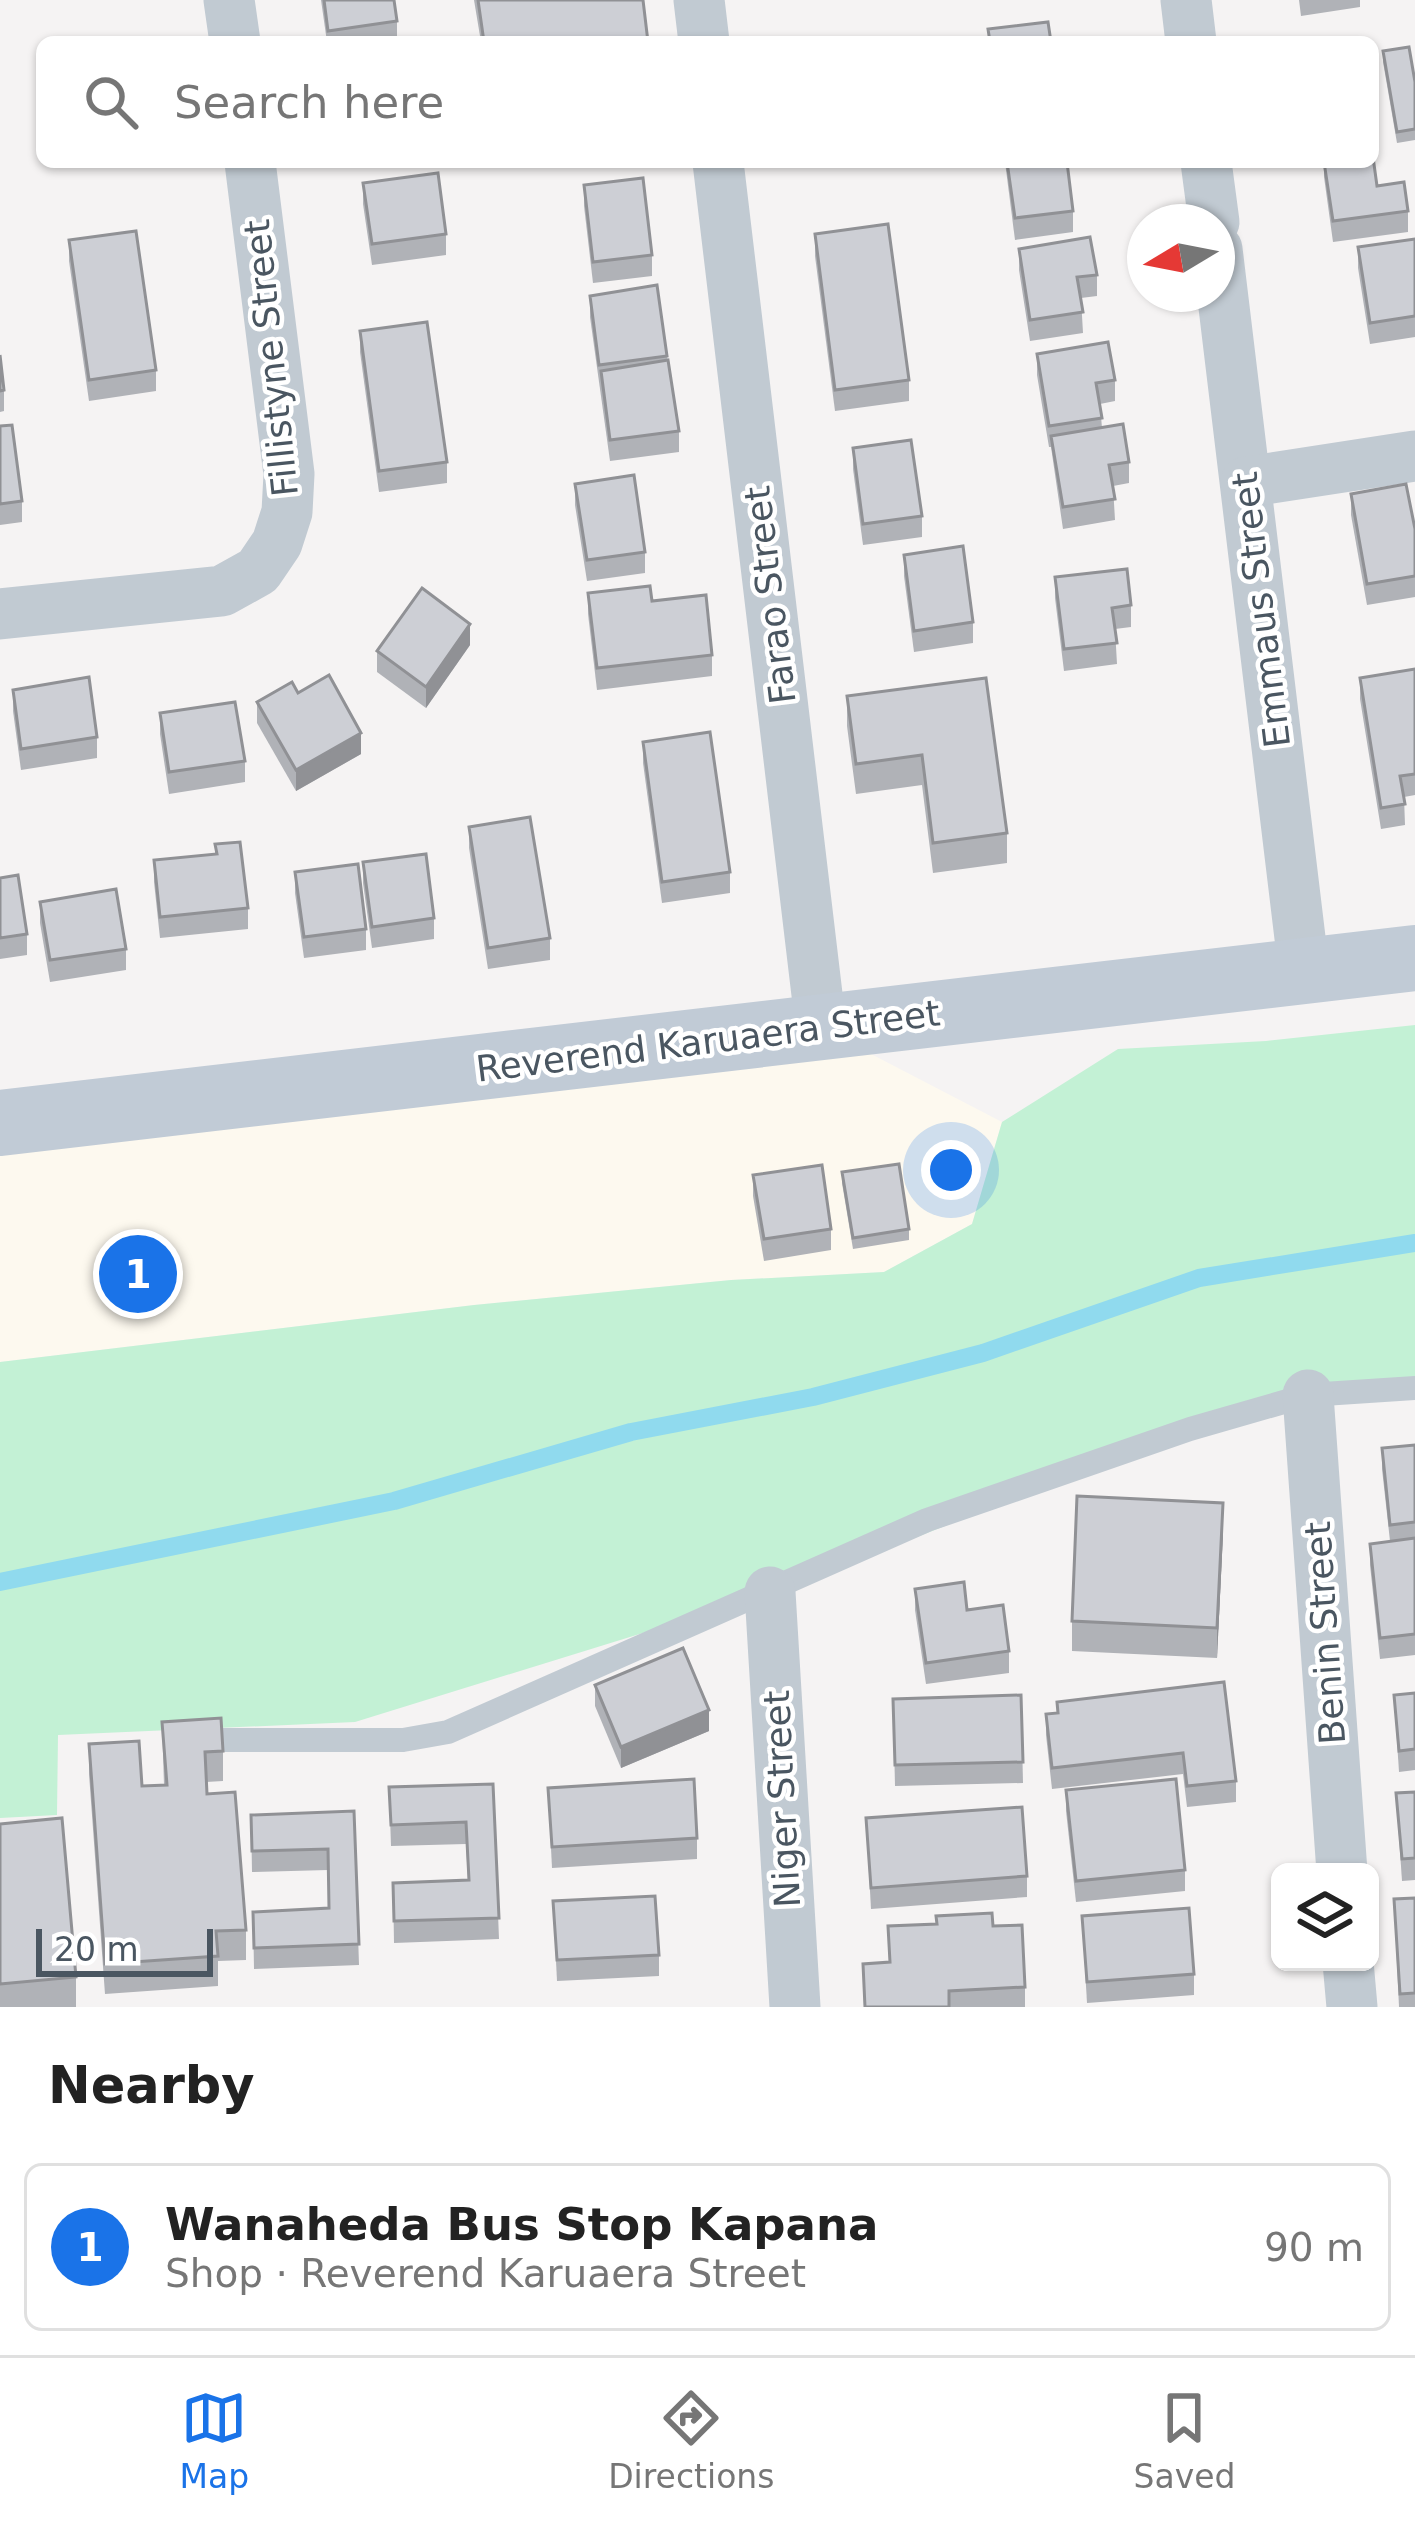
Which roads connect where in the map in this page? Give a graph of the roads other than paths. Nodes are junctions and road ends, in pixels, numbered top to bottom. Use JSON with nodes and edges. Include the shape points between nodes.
{"nodes":[{"id":1,"x":229,"y":0,"type":"edge"},
{"id":2,"x":699,"y":0,"type":"edge"},
{"id":3,"x":1186,"y":0,"type":"edge"},
{"id":4,"x":234,"y":36,"type":"edge"},
{"id":5,"x":703,"y":36,"type":"edge"},
{"id":6,"x":1190,"y":36,"type":"edge"},
{"id":7,"x":251,"y":168,"type":"edge"},
{"id":8,"x":719,"y":168,"type":"edge"},
{"id":9,"x":1207,"y":168,"type":"edge"},
{"id":10,"x":1212,"y":204,"type":"edge"},
{"id":11,"x":1225,"y":312,"type":"edge"},
{"id":12,"x":1415,"y":456,"type":"edge"},
{"id":13,"x":1246,"y":482,"type":"junction"},
{"id":14,"x":0,"y":614,"type":"edge"},
{"id":15,"x":1415,"y":958,"type":"edge"},
{"id":16,"x":1304,"y":971,"type":"junction"},
{"id":17,"x":820,"y":1028,"type":"junction"},
{"id":18,"x":0,"y":1123,"type":"edge"},
{"id":19,"x":1415,"y":1388,"type":"edge"},
{"id":20,"x":1308,"y":1395,"type":"junction"},
{"id":21,"x":770,"y":1592,"type":"junction"},
{"id":22,"x":222,"y":1740,"type":"edge"},
{"id":23,"x":1341,"y":1863,"type":"edge"},
{"id":24,"x":1349,"y":1971,"type":"edge"},
{"id":25,"x":794,"y":2007,"type":"edge"},
{"id":26,"x":1352,"y":2007,"type":"edge"}],
"edges":[{"from":1,"to":4,"type":"street"},
{"from":2,"to":5,"type":"street"},
{"from":3,"to":6,"type":"street"},
{"from":7,"to":14,"type":"street","name":"Fillistyne Street","via":[[289,474],[277,543],[258,571],[222,590]]},
{"from":8,"to":17,"type":"street","name":"Farao Street"},
{"from":9,"to":10,"type":"street"},
{"from":11,"to":13,"type":"street","name":"Emmaus Street"},
{"from":12,"to":13,"type":"street"},
{"from":13,"to":16,"type":"street","name":"Emmaus Street"},
{"from":15,"to":16,"type":"street","name":"Reverend Karuaera Street"},
{"from":16,"to":17,"type":"street","name":"Reverend Karuaera Street"},
{"from":17,"to":18,"type":"street","name":"Reverend Karuaera Street"},
{"from":19,"to":20,"type":"lane"},
{"from":20,"to":21,"type":"lane","via":[[927,1520]]},
{"from":20,"to":23,"type":"street","name":"Benin Street"},
{"from":21,"to":22,"type":"lane","via":[[448,1732],[403,1740]]},
{"from":21,"to":25,"type":"street","name":"Niger Street"},
{"from":24,"to":26,"type":"street"}]}
